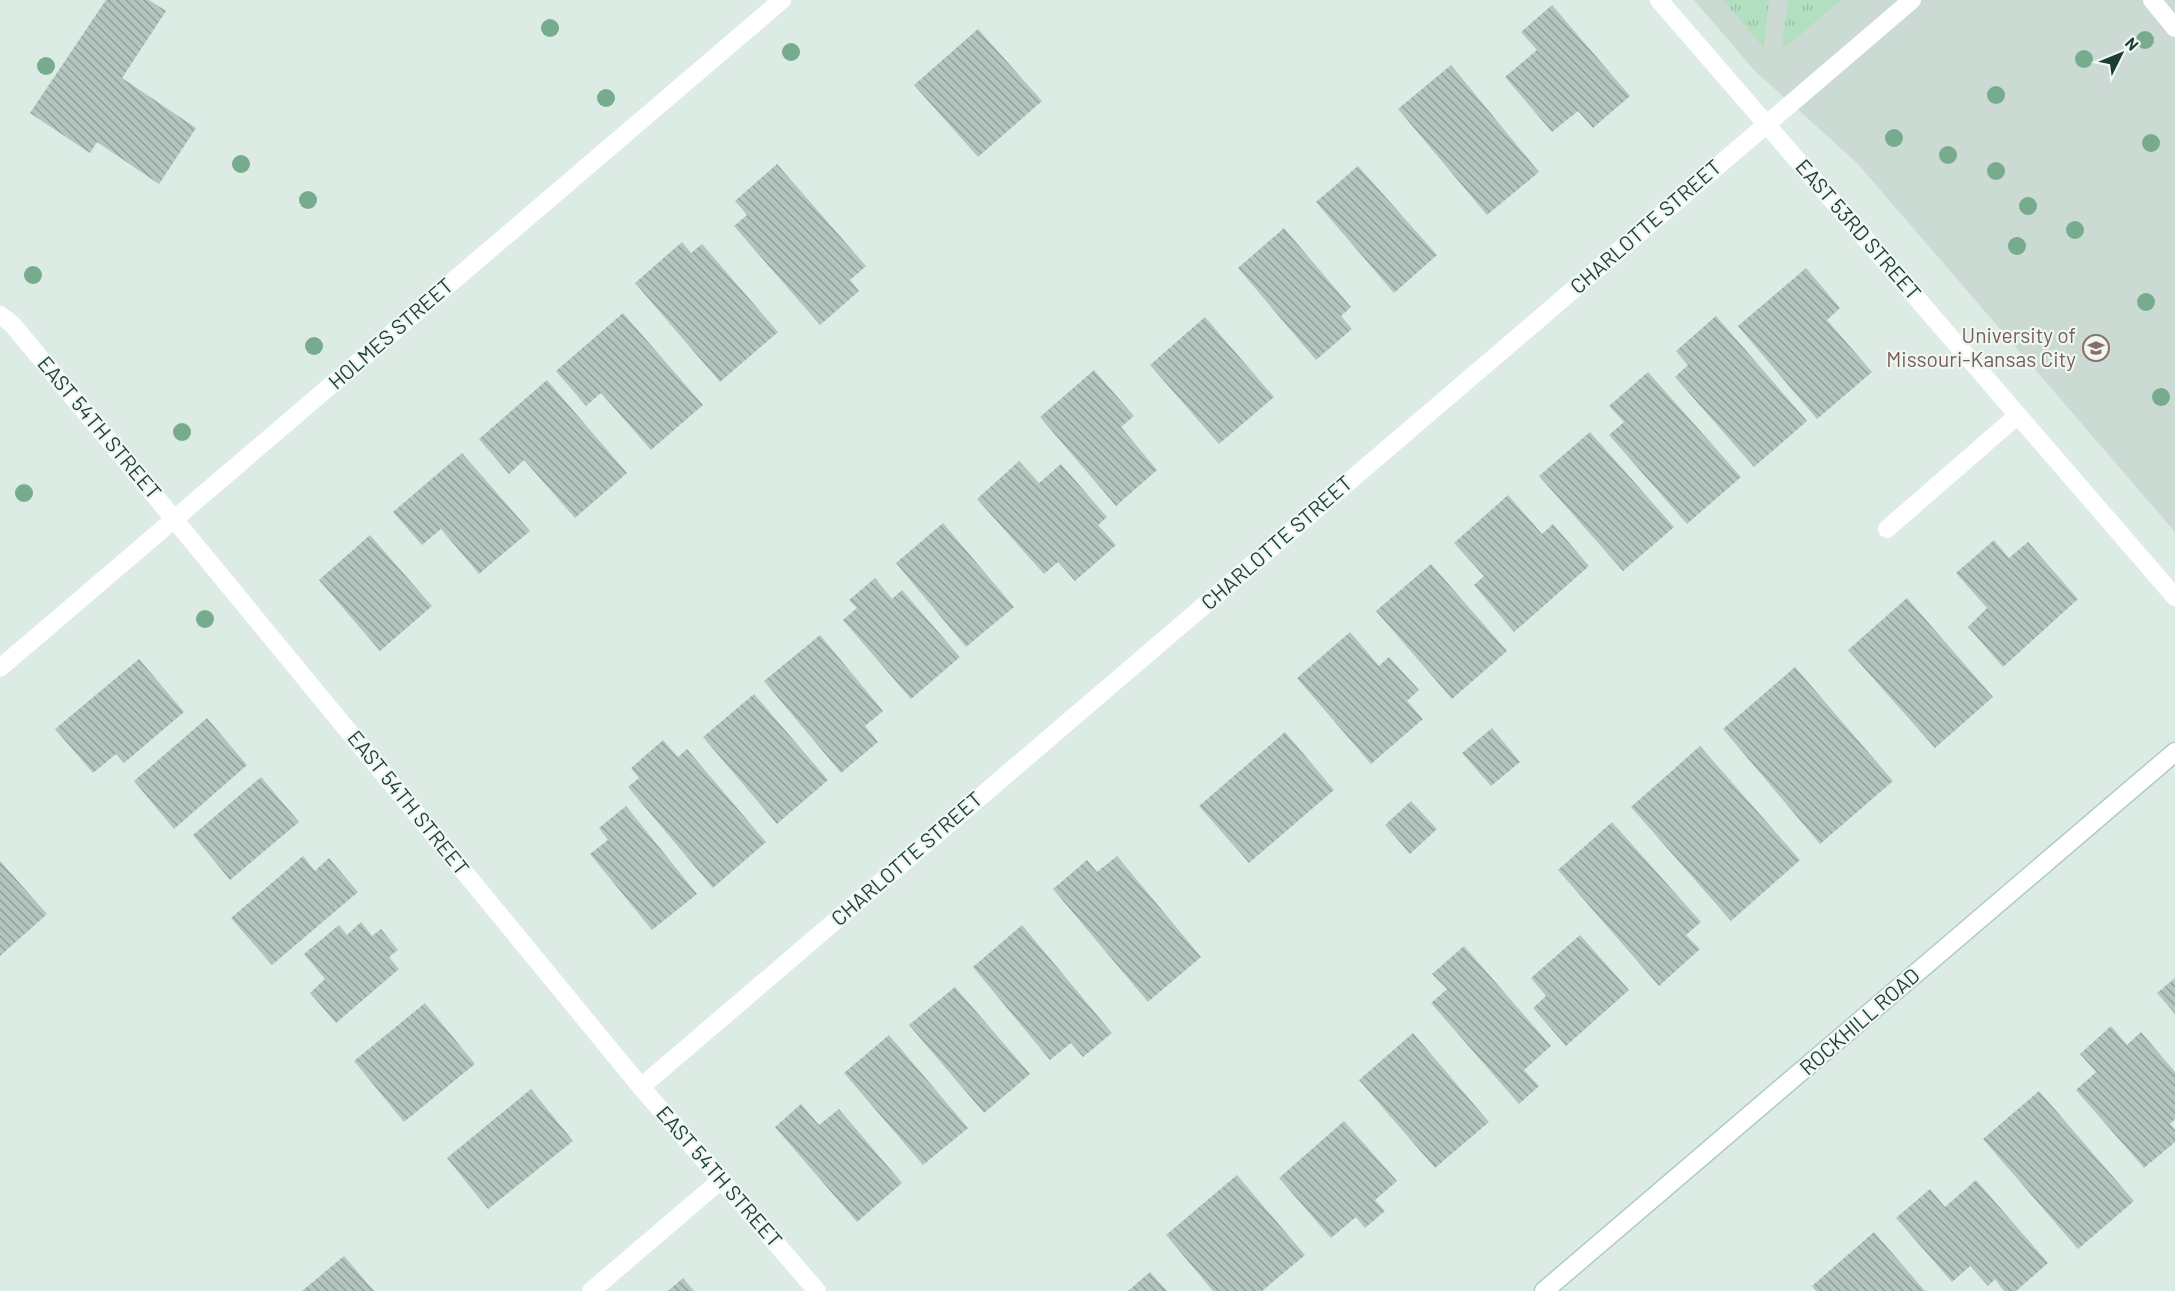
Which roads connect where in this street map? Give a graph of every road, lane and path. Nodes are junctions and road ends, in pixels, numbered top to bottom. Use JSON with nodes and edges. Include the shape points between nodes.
{"nodes":[{"id":1,"x":782,"y":0,"type":"edge"},
{"id":2,"x":1659,"y":0,"type":"edge"},
{"id":3,"x":1912,"y":0,"type":"edge"},
{"id":4,"x":2152,"y":0,"type":"edge"},
{"id":5,"x":2175,"y":28,"type":"edge"},
{"id":6,"x":1767,"y":124,"type":"junction"},
{"id":7,"x":0,"y":315,"type":"edge"},
{"id":8,"x":2018,"y":415,"type":"junction"},
{"id":9,"x":174,"y":519,"type":"junction"},
{"id":10,"x":1887,"y":529,"type":"dead end"},
{"id":11,"x":2175,"y":597,"type":"edge"},
{"id":12,"x":0,"y":668,"type":"edge"},
{"id":13,"x":2175,"y":752,"type":"edge"},
{"id":14,"x":641,"y":1087,"type":"junction"},
{"id":15,"x":721,"y":1180,"type":"junction"},
{"id":16,"x":591,"y":1291,"type":"edge"},
{"id":17,"x":817,"y":1291,"type":"edge"},
{"id":18,"x":1545,"y":1291,"type":"edge"}],
"edges":[{"from":1,"to":9,"type":"street","name":"HOLMES STREET"},
{"from":2,"to":6,"type":"street","name":"EAST 53RD STREET"},
{"from":3,"to":6,"type":"street","name":"CHARLOTTE STREET"},
{"from":4,"to":5,"type":"street"},
{"from":6,"to":8,"type":"street","name":"EAST 53RD STREET"},
{"from":6,"to":14,"type":"street","name":"CHARLOTTE STREET"},
{"from":7,"to":9,"type":"street","name":"EAST 54TH STREET","via":[[12,324]]},
{"from":8,"to":10,"type":"street"},
{"from":8,"to":11,"type":"street","name":"EAST 53RD STREET"},
{"from":9,"to":12,"type":"street","name":"HOLMES STREET"},
{"from":9,"to":14,"type":"street","name":"EAST 54TH STREET"},
{"from":13,"to":18,"type":"street","name":"ROCKHILL ROAD"},
{"from":14,"to":15,"type":"street","name":"EAST 54TH STREET"},
{"from":15,"to":16,"type":"street"},
{"from":15,"to":17,"type":"street","name":"EAST 54TH STREET"}]}
